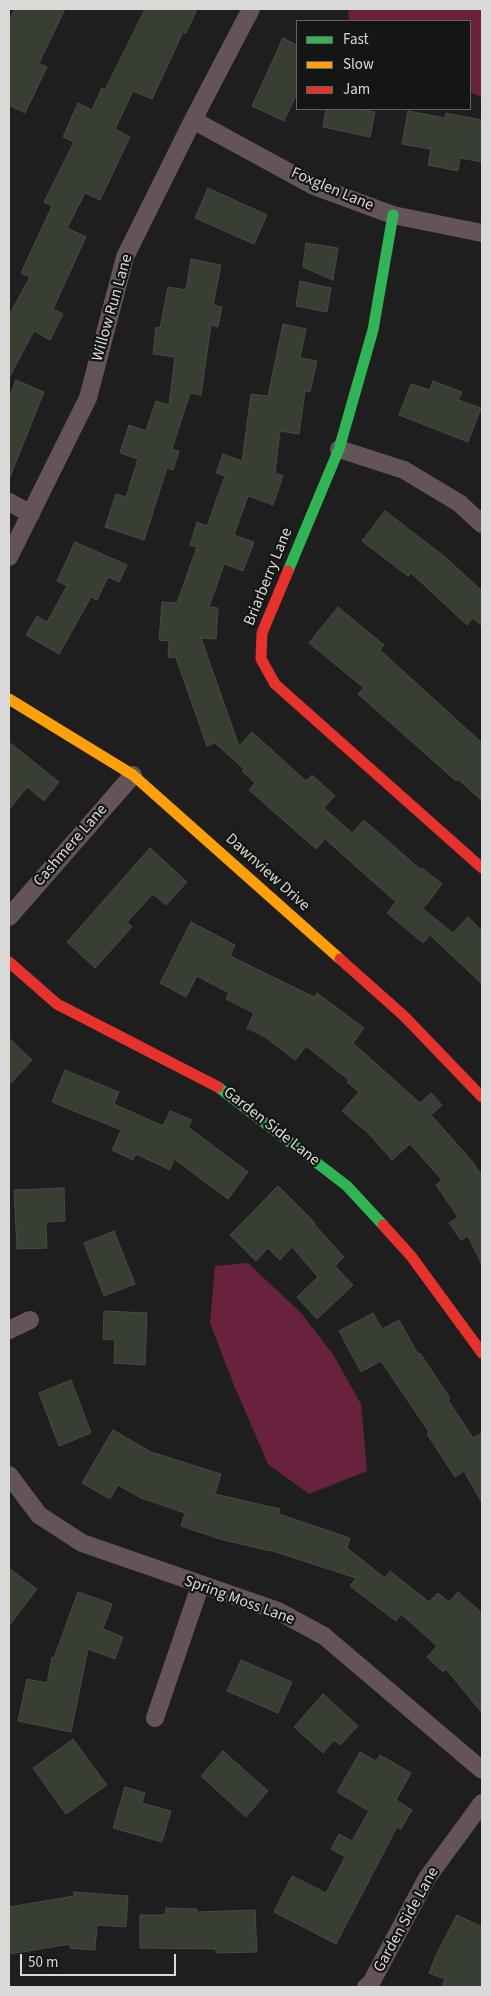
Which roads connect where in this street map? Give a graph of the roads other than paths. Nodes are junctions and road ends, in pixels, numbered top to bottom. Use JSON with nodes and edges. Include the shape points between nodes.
{"nodes":[{"id":1,"x":251,"y":9,"type":"edge"},
{"id":2,"x":193,"y":120,"type":"junction"},
{"id":3,"x":393,"y":215,"type":"junction"},
{"id":4,"x":482,"y":233,"type":"edge"},
{"id":5,"x":339,"y":449,"type":"junction"},
{"id":6,"x":9,"y":502,"type":"edge"},
{"id":7,"x":31,"y":514,"type":"junction"},
{"id":8,"x":482,"y":524,"type":"edge"},
{"id":9,"x":9,"y":557,"type":"edge"},
{"id":10,"x":9,"y":699,"type":"edge"},
{"id":11,"x":133,"y":775,"type":"junction"},
{"id":12,"x":482,"y":868,"type":"edge"},
{"id":13,"x":9,"y":917,"type":"edge"},
{"id":14,"x":9,"y":962,"type":"edge"},
{"id":15,"x":482,"y":1097,"type":"edge"},
{"id":16,"x":30,"y":1320,"type":"dead end"},
{"id":17,"x":9,"y":1330,"type":"edge"},
{"id":18,"x":482,"y":1353,"type":"edge"},
{"id":19,"x":9,"y":1475,"type":"edge"},
{"id":20,"x":200,"y":1586,"type":"junction"},
{"id":21,"x":155,"y":1718,"type":"dead end"},
{"id":22,"x":482,"y":1770,"type":"edge"},
{"id":23,"x":482,"y":1804,"type":"edge"},
{"id":24,"x":366,"y":1987,"type":"edge"}],
"edges":[{"from":1,"to":2,"type":"street","name":"Willow Run Lane"},
{"from":2,"to":3,"type":"street","name":"Foxglen Lane","via":[[314,186]]},
{"from":2,"to":7,"type":"street","name":"Willow Run Lane","via":[[125,257],[88,398]]},
{"from":3,"to":4,"type":"street","name":"Foxglen Lane"},
{"from":3,"to":5,"type":"street","name":"Briarberry Lane","via":[[373,330]]},
{"from":5,"to":8,"type":"street","via":[[404,470],[459,503]]},
{"from":5,"to":12,"type":"street","name":"Briarberry Lane","via":[[262,633],[261,659],[275,684]]},
{"from":6,"to":7,"type":"street"},
{"from":7,"to":9,"type":"street","name":"Willow Run Lane"},
{"from":10,"to":11,"type":"street","name":"Dawnview Drive"},
{"from":11,"to":13,"type":"street","name":"Cashmere Lane"},
{"from":11,"to":15,"type":"street","name":"Dawnview Drive","via":[[404,1016]]},
{"from":14,"to":18,"type":"street","name":"Garden Side Lane","via":[[57,1004],[220,1087],[347,1186],[411,1256]]},
{"from":16,"to":17,"type":"street"},
{"from":19,"to":20,"type":"street","name":"Spring Moss Lane","via":[[39,1515],[82,1543]]},
{"from":20,"to":21,"type":"street"},
{"from":20,"to":22,"type":"street","name":"Spring Moss Lane","via":[[278,1611],[324,1636]]},
{"from":23,"to":24,"type":"street","name":"Garden Side Lane","via":[[427,1878],[371,1984]]}]}
